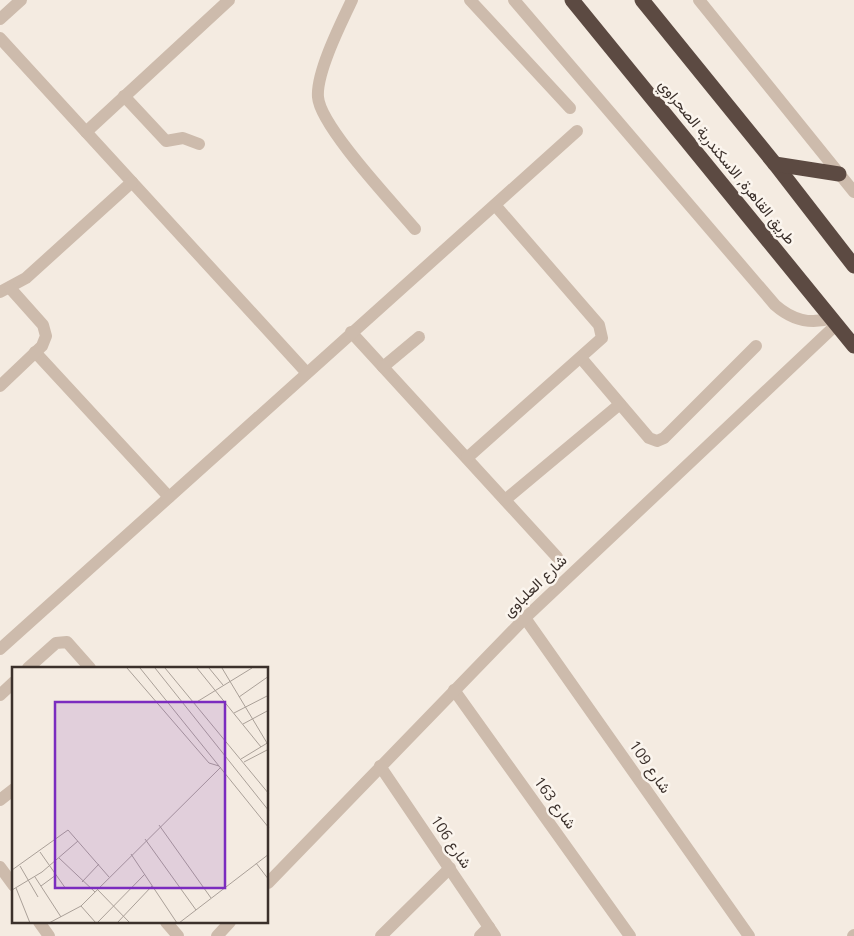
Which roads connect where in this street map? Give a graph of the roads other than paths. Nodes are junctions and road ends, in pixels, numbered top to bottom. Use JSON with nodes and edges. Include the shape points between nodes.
{"nodes":[{"id":1,"x":22,"y":0,"type":"edge"},
{"id":2,"x":229,"y":0,"type":"edge"},
{"id":3,"x":352,"y":0,"type":"edge"},
{"id":4,"x":470,"y":0,"type":"edge"},
{"id":5,"x":514,"y":0,"type":"edge"},
{"id":6,"x":572,"y":0,"type":"edge"},
{"id":7,"x":642,"y":0,"type":"edge"},
{"id":8,"x":703,"y":1,"type":"edge"},
{"id":9,"x":0,"y":19,"type":"edge"},
{"id":10,"x":0,"y":38,"type":"edge"},
{"id":11,"x":124,"y":96,"type":"junction"},
{"id":12,"x":570,"y":108,"type":"dead end"},
{"id":13,"x":577,"y":131,"type":"dead end"},
{"id":14,"x":86,"y":132,"type":"junction"},
{"id":15,"x":199,"y":144,"type":"dead end"},
{"id":16,"x":775,"y":164,"type":"junction"},
{"id":17,"x":839,"y":174,"type":"junction"},
{"id":18,"x":132,"y":182,"type":"junction"},
{"id":19,"x":854,"y":192,"type":"edge"},
{"id":20,"x":495,"y":204,"type":"junction"},
{"id":21,"x":415,"y":229,"type":"dead end"},
{"id":22,"x":854,"y":266,"type":"edge"},
{"id":23,"x":5,"y":290,"type":"edge"},
{"id":24,"x":834,"y":321,"type":"junction"},
{"id":25,"x":351,"y":332,"type":"junction"},
{"id":26,"x":418,"y":337,"type":"dead end"},
{"id":27,"x":756,"y":346,"type":"dead end"},
{"id":28,"x":854,"y":346,"type":"edge"},
{"id":29,"x":35,"y":352,"type":"junction"},
{"id":30,"x":581,"y":358,"type":"junction"},
{"id":31,"x":383,"y":367,"type":"junction"},
{"id":32,"x":306,"y":372,"type":"junction"},
{"id":33,"x":0,"y":386,"type":"edge"},
{"id":34,"x":620,"y":404,"type":"junction"},
{"id":35,"x":467,"y":458,"type":"junction"},
{"id":36,"x":169,"y":497,"type":"junction"},
{"id":37,"x":505,"y":500,"type":"junction"},
{"id":38,"x":557,"y":557,"type":"dead end"},
{"id":39,"x":525,"y":618,"type":"junction"},
{"id":40,"x":0,"y":649,"type":"edge"},
{"id":41,"x":29,"y":667,"type":"edge"},
{"id":42,"x":89,"y":667,"type":"edge"},
{"id":43,"x":12,"y":684,"type":"edge"},
{"id":44,"x":454,"y":690,"type":"junction"},
{"id":45,"x":0,"y":694,"type":"edge"},
{"id":46,"x":380,"y":766,"type":"junction"},
{"id":47,"x":12,"y":791,"type":"edge"},
{"id":48,"x":0,"y":800,"type":"edge"},
{"id":49,"x":450,"y":868,"type":"junction"},
{"id":50,"x":1,"y":870,"type":"edge"},
{"id":51,"x":269,"y":879,"type":"edge"},
{"id":52,"x":12,"y":884,"type":"edge"},
{"id":53,"x":40,"y":924,"type":"edge"},
{"id":54,"x":168,"y":924,"type":"edge"},
{"id":55,"x":228,"y":924,"type":"edge"},
{"id":56,"x":488,"y":933,"type":"edge"},
{"id":57,"x":49,"y":936,"type":"edge"},
{"id":58,"x":178,"y":936,"type":"edge"},
{"id":59,"x":217,"y":936,"type":"edge"},
{"id":60,"x":381,"y":936,"type":"edge"},
{"id":61,"x":630,"y":936,"type":"edge"},
{"id":62,"x":749,"y":936,"type":"edge"}],
"edges":[{"from":1,"to":9,"type":"street"},
{"from":2,"to":11,"type":"street"},
{"from":3,"to":21,"type":"street","via":[[319,84],[319,106],[329,126]]},
{"from":4,"to":12,"type":"street"},
{"from":5,"to":24,"type":"street","via":[[775,305],[802,321]]},
{"from":6,"to":24,"type":"highway","name":"طريق القاهرة, الاسكندرية الصحراوي"},
{"from":7,"to":16,"type":"highway"},
{"from":8,"to":17,"type":"street"},
{"from":10,"to":14,"type":"street"},
{"from":11,"to":14,"type":"street"},
{"from":11,"to":15,"type":"street","via":[[166,141],[183,138]]},
{"from":13,"to":20,"type":"street"},
{"from":14,"to":18,"type":"street"},
{"from":16,"to":17,"type":"highway"},
{"from":16,"to":22,"type":"highway"},
{"from":17,"to":19,"type":"street"},
{"from":18,"to":23,"type":"street","via":[[26,278]]},
{"from":18,"to":32,"type":"street"},
{"from":20,"to":25,"type":"street"},
{"from":20,"to":30,"type":"street","via":[[602,329],[600,342]]},
{"from":23,"to":29,"type":"street","via":[[46,330],[45,341]]},
{"from":24,"to":28,"type":"highway","name":"طريق القاهرة, الاسكندرية الصحراوي"},
{"from":24,"to":39,"type":"street","name":"شارع العلباوى"},
{"from":25,"to":31,"type":"street"},
{"from":25,"to":32,"type":"street"},
{"from":26,"to":31,"type":"street"},
{"from":27,"to":34,"type":"street","via":[[660,440],[650,438]]},
{"from":29,"to":33,"type":"street"},
{"from":29,"to":36,"type":"street"},
{"from":30,"to":34,"type":"street"},
{"from":30,"to":35,"type":"street"},
{"from":31,"to":35,"type":"street"},
{"from":32,"to":36,"type":"street"},
{"from":34,"to":37,"type":"street"},
{"from":35,"to":37,"type":"street"},
{"from":36,"to":40,"type":"street"},
{"from":37,"to":38,"type":"street"},
{"from":39,"to":44,"type":"street","name":"شارع العلباوى"},
{"from":39,"to":62,"type":"street","name":"شارع 109"},
{"from":41,"to":42,"type":"street","via":[[56,643],[67,642]]},
{"from":43,"to":45,"type":"street"},
{"from":44,"to":46,"type":"street","name":"شارع العلباوى"},
{"from":44,"to":61,"type":"street","name":"شارع 163"},
{"from":46,"to":49,"type":"street","name":"شارع 106"},
{"from":46,"to":51,"type":"street","name":"شارع العلباوى"},
{"from":47,"to":48,"type":"street"},
{"from":49,"to":56,"type":"street","name":"شارع 106"},
{"from":49,"to":60,"type":"street"},
{"from":50,"to":52,"type":"street"},
{"from":53,"to":57,"type":"street"},
{"from":54,"to":58,"type":"street"},
{"from":55,"to":59,"type":"street"}]}
